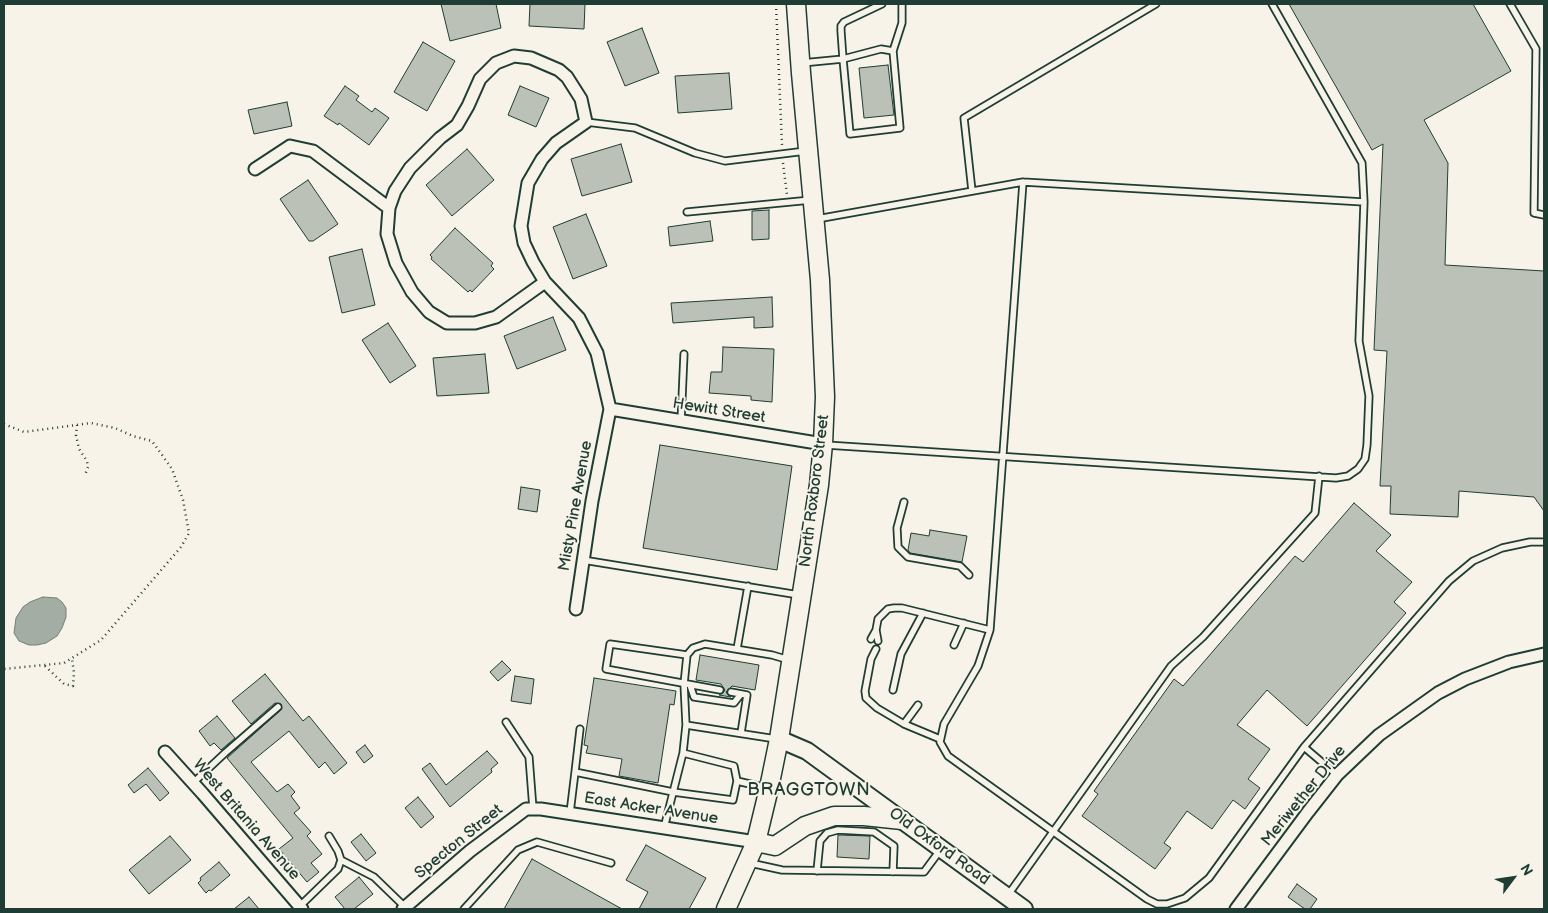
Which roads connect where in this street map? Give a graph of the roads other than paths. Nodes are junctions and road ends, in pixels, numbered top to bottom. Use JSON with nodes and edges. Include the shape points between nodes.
{"nodes":[{"id":1,"x":797,"y":4,"type":"edge"},
{"id":2,"x":882,"y":4,"type":"edge"},
{"id":3,"x":902,"y":4,"type":"edge"},
{"id":4,"x":1156,"y":4,"type":"edge"},
{"id":5,"x":1272,"y":4,"type":"edge"},
{"id":6,"x":1510,"y":4,"type":"edge"},
{"id":7,"x":893,"y":51,"type":"junction"},
{"id":8,"x":843,"y":60,"type":"junction"},
{"id":9,"x":800,"y":64,"type":"junction"},
{"id":10,"x":586,"y":122,"type":"junction"},
{"id":11,"x":808,"y":151,"type":"junction"},
{"id":12,"x":255,"y":169,"type":"dead end"},
{"id":13,"x":1023,"y":182,"type":"junction"},
{"id":14,"x":972,"y":191,"type":"junction"},
{"id":15,"x":813,"y":200,"type":"junction"},
{"id":16,"x":1364,"y":202,"type":"junction"},
{"id":17,"x":389,"y":208,"type":"junction"},
{"id":18,"x":686,"y":212,"type":"dead end"},
{"id":19,"x":1544,"y":215,"type":"edge"},
{"id":20,"x":815,"y":220,"type":"junction"},
{"id":21,"x":545,"y":282,"type":"junction"},
{"id":22,"x":684,"y":354,"type":"dead end"},
{"id":23,"x":610,"y":409,"type":"junction"},
{"id":24,"x":681,"y":421,"type":"junction"},
{"id":25,"x":823,"y":444,"type":"junction"},
{"id":26,"x":1002,"y":456,"type":"junction"},
{"id":27,"x":1319,"y":476,"type":"junction"},
{"id":28,"x":904,"y":502,"type":"dead end"},
{"id":29,"x":1544,"y":542,"type":"edge"},
{"id":30,"x":583,"y":560,"type":"junction"},
{"id":31,"x":969,"y":575,"type":"dead end"},
{"id":32,"x":748,"y":586,"type":"junction"},
{"id":33,"x":801,"y":595,"type":"junction"},
{"id":34,"x":576,"y":609,"type":"dead end"},
{"id":35,"x":922,"y":613,"type":"junction"},
{"id":36,"x":964,"y":624,"type":"junction"},
{"id":37,"x":876,"y":630,"type":"junction"},
{"id":38,"x":990,"y":630,"type":"junction"},
{"id":39,"x":871,"y":639,"type":"dead end"},
{"id":40,"x":878,"y":641,"type":"dead end"},
{"id":41,"x":954,"y":645,"type":"dead end"},
{"id":42,"x":870,"y":648,"type":"dead end"},
{"id":43,"x":737,"y":649,"type":"junction"},
{"id":44,"x":876,"y":650,"type":"dead end"},
{"id":45,"x":1544,"y":654,"type":"edge"},
{"id":46,"x":687,"y":655,"type":"junction"},
{"id":47,"x":871,"y":659,"type":"junction"},
{"id":48,"x":791,"y":661,"type":"junction"},
{"id":49,"x":687,"y":685,"type":"junction"},
{"id":50,"x":720,"y":690,"type":"dead end"},
{"id":51,"x":893,"y":690,"type":"dead end"},
{"id":52,"x":732,"y":692,"type":"dead end"},
{"id":53,"x":742,"y":694,"type":"junction"},
{"id":54,"x":918,"y":705,"type":"dead end"},
{"id":55,"x":278,"y":707,"type":"dead end"},
{"id":56,"x":506,"y":722,"type":"dead end"},
{"id":57,"x":904,"y":724,"type":"junction"},
{"id":58,"x":686,"y":725,"type":"junction"},
{"id":59,"x":580,"y":729,"type":"dead end"},
{"id":60,"x":742,"y":733,"type":"junction"},
{"id":61,"x":778,"y":739,"type":"junction"},
{"id":62,"x":940,"y":739,"type":"junction"},
{"id":63,"x":1304,"y":747,"type":"junction"},
{"id":64,"x":165,"y":752,"type":"dead end"},
{"id":65,"x":683,"y":753,"type":"junction"},
{"id":66,"x":575,"y":772,"type":"junction"},
{"id":67,"x":1338,"y":775,"type":"junction"},
{"id":68,"x":737,"y":781,"type":"junction"},
{"id":69,"x":193,"y":783,"type":"junction"},
{"id":70,"x":769,"y":788,"type":"junction"},
{"id":71,"x":673,"y":792,"type":"junction"},
{"id":72,"x":537,"y":809,"type":"junction"},
{"id":73,"x":570,"y":813,"type":"junction"},
{"id":74,"x":902,"y":820,"type":"junction"},
{"id":75,"x":664,"y":828,"type":"junction"},
{"id":76,"x":1051,"y":831,"type":"junction"},
{"id":77,"x":329,"y":836,"type":"dead end"},
{"id":78,"x":756,"y":842,"type":"junction"},
{"id":79,"x":941,"y":848,"type":"junction"},
{"id":80,"x":341,"y":860,"type":"junction"},
{"id":81,"x":748,"y":862,"type":"junction"},
{"id":82,"x":611,"y":863,"type":"dead end"},
{"id":83,"x":817,"y":871,"type":"junction"},
{"id":84,"x":893,"y":872,"type":"junction"},
{"id":85,"x":1006,"y":896,"type":"junction"},
{"id":86,"x":301,"y":908,"type":"edge"},
{"id":87,"x":404,"y":908,"type":"edge"},
{"id":88,"x":464,"y":909,"type":"edge"},
{"id":89,"x":726,"y":909,"type":"edge"},
{"id":90,"x":1024,"y":909,"type":"edge"},
{"id":91,"x":1236,"y":909,"type":"edge"}],
"edges":[{"from":1,"to":9,"type":"main road","name":"North Roxboro Street"},
{"from":2,"to":8,"type":"lane","via":[[841,26]]},
{"from":3,"to":7,"type":"lane","via":[[902,23]]},
{"from":4,"to":14,"type":"lane","via":[[964,118]]},
{"from":5,"to":16,"type":"lane","via":[[1362,163]]},
{"from":6,"to":19,"type":"lane","via":[[1536,49],[1534,213]]},
{"from":7,"to":8,"type":"lane","via":[[881,49]]},
{"from":7,"to":8,"type":"lane","via":[[900,128],[850,134]]},
{"from":8,"to":9,"type":"lane"},
{"from":9,"to":11,"type":"main road","name":"North Roxboro Street"},
{"from":10,"to":11,"type":"lane","via":[[634,128],[725,161]]},
{"from":10,"to":17,"type":"street","via":[[581,99],[559,70],[531,58],[514,56],[496,63],[480,79],[457,125],[410,168],[395,191]]},
{"from":10,"to":21,"type":"street","via":[[556,143],[528,183],[520,226],[532,262]]},
{"from":11,"to":15,"type":"main road","name":"North Roxboro Street"},
{"from":12,"to":17,"type":"street","via":[[290,146],[313,151]]},
{"from":13,"to":14,"type":"lane"},
{"from":13,"to":16,"type":"lane"},
{"from":13,"to":26,"type":"lane"},
{"from":14,"to":20,"type":"lane"},
{"from":15,"to":18,"type":"lane"},
{"from":15,"to":20,"type":"main road","name":"North Roxboro Street"},
{"from":16,"to":27,"type":"lane","via":[[1359,341],[1369,396],[1365,459],[1348,476]]},
{"from":17,"to":21,"type":"street","via":[[387,234],[396,263],[423,305],[447,323],[475,323],[496,317]]},
{"from":20,"to":25,"type":"main road","name":"North Roxboro Street","via":[[826,397]]},
{"from":21,"to":23,"type":"street","via":[[579,318],[597,353]]},
{"from":22,"to":24,"type":"lane"},
{"from":23,"to":24,"type":"street","name":"Hewitt Street"},
{"from":23,"to":30,"type":"street","name":"Misty Pine Avenue"},
{"from":24,"to":25,"type":"street","name":"Hewitt Street"},
{"from":25,"to":26,"type":"lane"},
{"from":25,"to":33,"type":"main road","name":"North Roxboro Street"},
{"from":26,"to":27,"type":"lane"},
{"from":26,"to":38,"type":"lane"},
{"from":27,"to":76,"type":"lane","via":[[1315,512],[1203,637],[1171,666]]},
{"from":28,"to":31,"type":"lane","via":[[897,528],[898,547],[908,557],[960,566]]},
{"from":29,"to":63,"type":"lane","via":[[1502,548],[1472,561],[1449,581]]},
{"from":30,"to":32,"type":"lane"},
{"from":30,"to":34,"type":"street","name":"Misty Pine Avenue"},
{"from":32,"to":33,"type":"lane"},
{"from":32,"to":43,"type":"lane"},
{"from":33,"to":48,"type":"main road","name":"North Roxboro Street"},
{"from":35,"to":36,"type":"lane"},
{"from":35,"to":37,"type":"lane","via":[[902,608],[888,609],[878,619]]},
{"from":35,"to":51,"type":"lane","via":[[901,654]]},
{"from":36,"to":38,"type":"lane"},
{"from":36,"to":41,"type":"lane"},
{"from":37,"to":39,"type":"lane"},
{"from":37,"to":40,"type":"lane"},
{"from":38,"to":62,"type":"lane","via":[[978,666],[944,724]]},
{"from":42,"to":47,"type":"lane"},
{"from":43,"to":46,"type":"lane","via":[[705,644],[693,648]]},
{"from":43,"to":48,"type":"lane"},
{"from":44,"to":47,"type":"lane"},
{"from":45,"to":67,"type":"street","name":"Meriwether Drive","via":[[1509,662],[1438,693],[1379,735]]},
{"from":46,"to":49,"type":"lane"},
{"from":46,"to":49,"type":"lane","via":[[610,644],[606,669]]},
{"from":47,"to":57,"type":"lane","via":[[866,698]]},
{"from":48,"to":61,"type":"main road","name":"North Roxboro Street"},
{"from":49,"to":50,"type":"lane"},
{"from":49,"to":53,"type":"lane","via":[[694,697],[734,703]]},
{"from":49,"to":58,"type":"lane"},
{"from":52,"to":53,"type":"lane"},
{"from":53,"to":60,"type":"lane","via":[[747,695]]},
{"from":54,"to":57,"type":"lane"},
{"from":55,"to":69,"type":"lane"},
{"from":56,"to":72,"type":"lane","via":[[529,757]]},
{"from":57,"to":62,"type":"lane"},
{"from":58,"to":60,"type":"lane"},
{"from":58,"to":65,"type":"lane"},
{"from":59,"to":66,"type":"lane"},
{"from":60,"to":61,"type":"lane"},
{"from":61,"to":70,"type":"main road","name":"North Roxboro Street"},
{"from":61,"to":74,"type":"street","name":"Old Oxford Road","via":[[807,751]]},
{"from":62,"to":76,"type":"lane","via":[[948,756]]},
{"from":63,"to":67,"type":"lane"},
{"from":63,"to":76,"type":"lane","via":[[1209,878],[1185,898],[1168,904],[1146,899]]},
{"from":64,"to":69,"type":"street","name":"West Britania Avenue"},
{"from":65,"to":68,"type":"lane","via":[[734,766]]},
{"from":65,"to":71,"type":"lane"},
{"from":66,"to":71,"type":"lane"},
{"from":66,"to":73,"type":"lane"},
{"from":67,"to":91,"type":"street","name":"Meriwether Drive"},
{"from":68,"to":70,"type":"lane"},
{"from":68,"to":71,"type":"lane","via":[[732,800]]},
{"from":69,"to":86,"type":"street","name":"West Britania Avenue"},
{"from":70,"to":78,"type":"main road","name":"North Roxboro Street"},
{"from":71,"to":75,"type":"lane"},
{"from":72,"to":73,"type":"street","name":"East Acker Avenue"},
{"from":72,"to":87,"type":"street","name":"Specton Street","via":[[526,809],[470,851]]},
{"from":73,"to":75,"type":"street","name":"East Acker Avenue"},
{"from":74,"to":78,"type":"main road","via":[[834,816],[805,826],[775,846]]},
{"from":74,"to":79,"type":"street","name":"Old Oxford Road"},
{"from":75,"to":78,"type":"street","name":"East Acker Avenue"},
{"from":76,"to":85,"type":"lane"},
{"from":77,"to":80,"type":"lane"},
{"from":78,"to":81,"type":"main road","name":"North Roxboro Street"},
{"from":79,"to":84,"type":"lane","via":[[924,872]]},
{"from":79,"to":85,"type":"street","name":"Old Oxford Road"},
{"from":80,"to":86,"type":"lane","via":[[338,869]]},
{"from":80,"to":87,"type":"lane","via":[[374,877]]},
{"from":81,"to":83,"type":"lane","via":[[782,870]]},
{"from":81,"to":89,"type":"main road","name":"North Roxboro Street"},
{"from":82,"to":88,"type":"lane","via":[[536,842],[518,850]]},
{"from":83,"to":84,"type":"lane"},
{"from":83,"to":84,"type":"lane","via":[[820,841],[828,833],[838,830],[874,832],[894,846]]},
{"from":85,"to":90,"type":"street","name":"Old Oxford Road"}]}
